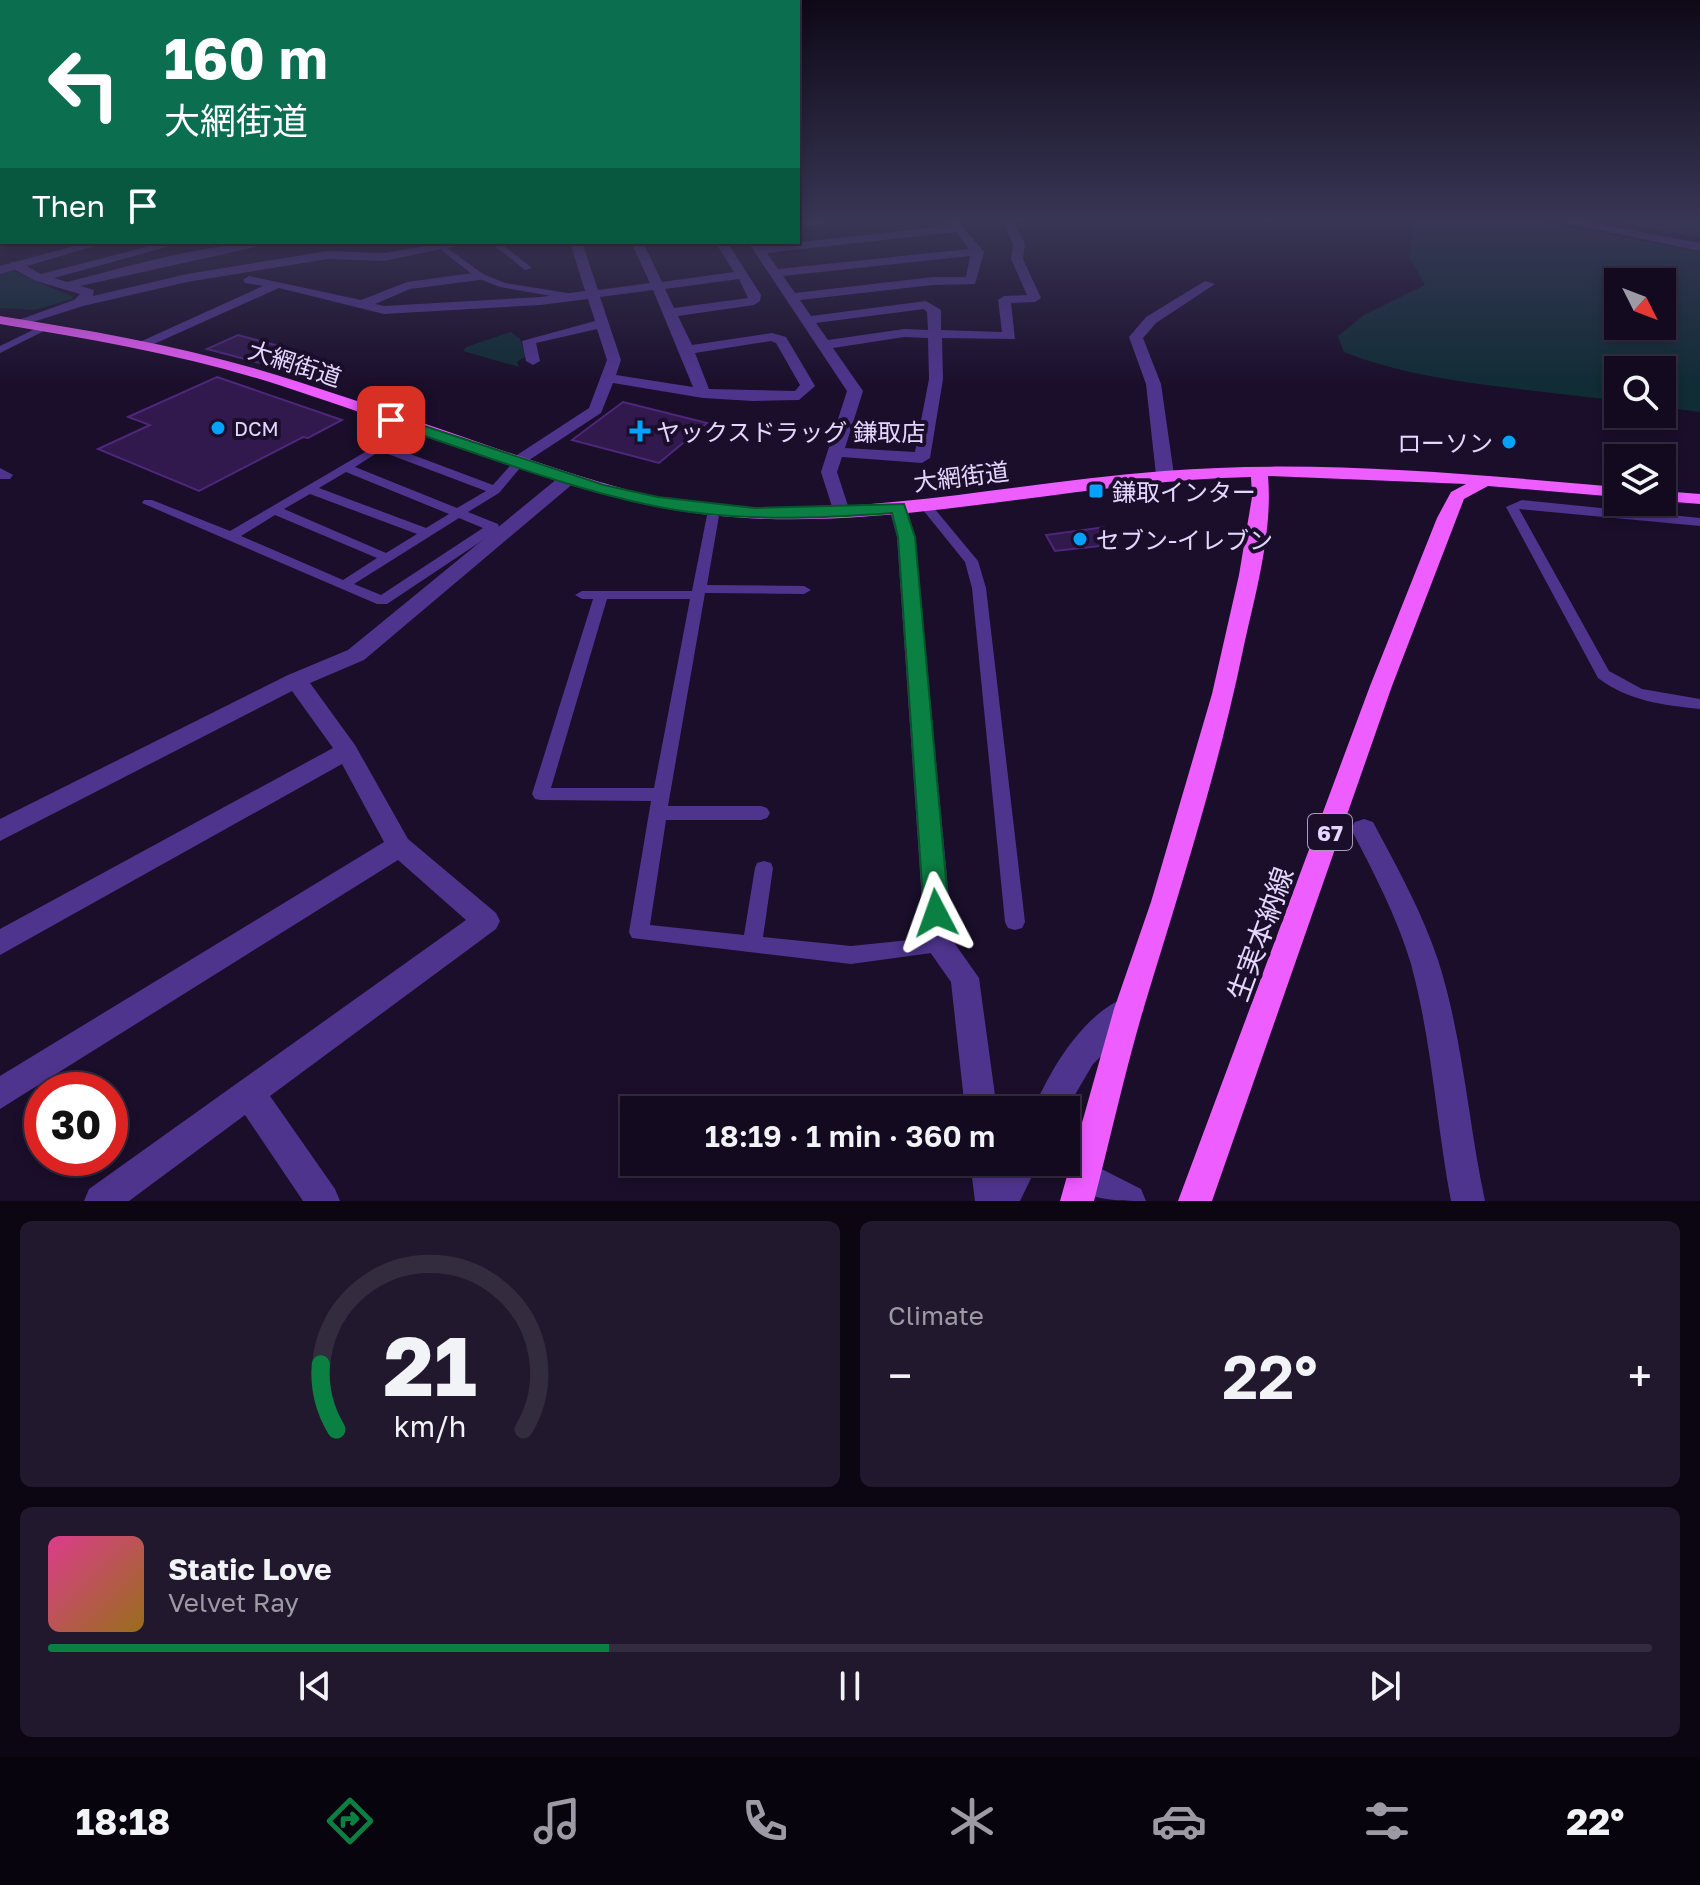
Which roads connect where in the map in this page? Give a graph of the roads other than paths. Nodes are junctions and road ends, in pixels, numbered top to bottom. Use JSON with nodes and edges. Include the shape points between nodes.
{"nodes":[{"id":1,"x":36,"y":276,"type":"edge"},
{"id":2,"x":48,"y":276,"type":"edge"},
{"id":3,"x":107,"y":276,"type":"edge"},
{"id":4,"x":199,"y":276,"type":"edge"},
{"id":5,"x":480,"y":276,"type":"joint"},
{"id":6,"x":589,"y":276,"type":"edge"},
{"id":7,"x":651,"y":276,"type":"edge"},
{"id":8,"x":733,"y":276,"type":"edge"},
{"id":9,"x":743,"y":276,"type":"edge"},
{"id":10,"x":778,"y":276,"type":"edge"},
{"id":11,"x":973,"y":276,"type":"edge"},
{"id":12,"x":1025,"y":276,"type":"edge"},
{"id":13,"x":40,"y":278,"type":"junction"},
{"id":14,"x":249,"y":280,"type":"dead end"},
{"id":15,"x":344,"y":282,"type":"dead end"},
{"id":16,"x":278,"y":284,"type":"junction"},
{"id":17,"x":1209,"y":284,"type":"dead end"},
{"id":18,"x":655,"y":285,"type":"junction"},
{"id":19,"x":66,"y":286,"type":"junction"},
{"id":20,"x":595,"y":292,"type":"junction"},
{"id":21,"x":318,"y":293,"type":"junction"},
{"id":22,"x":568,"y":296,"type":"junction"},
{"id":23,"x":791,"y":297,"type":"junction"},
{"id":24,"x":79,"y":303,"type":"junction"},
{"id":25,"x":363,"y":304,"type":"junction"},
{"id":26,"x":670,"y":313,"type":"junction"},
{"id":27,"x":808,"y":320,"type":"junction"},
{"id":28,"x":9,"y":322,"type":"edge"},
{"id":29,"x":604,"y":323,"type":"junction"},
{"id":30,"x":45,"y":327,"type":"junction"},
{"id":31,"x":936,"y":334,"type":"junction"},
{"id":32,"x":140,"y":345,"type":"junction"},
{"id":33,"x":824,"y":345,"type":"junction"},
{"id":34,"x":0,"y":350,"type":"edge"},
{"id":35,"x":687,"y":350,"type":"junction"},
{"id":36,"x":533,"y":361,"type":"dead end"},
{"id":37,"x":607,"y":378,"type":"junction"},
{"id":38,"x":703,"y":393,"type":"junction"},
{"id":39,"x":413,"y":427,"type":"junction"},
{"id":40,"x":382,"y":448,"type":"junction"},
{"id":41,"x":838,"y":452,"type":"junction"},
{"id":42,"x":520,"y":461,"type":"junction"},
{"id":43,"x":347,"y":468,"type":"junction"},
{"id":44,"x":1259,"y":471,"type":"junction"},
{"id":45,"x":1165,"y":475,"type":"junction"},
{"id":46,"x":569,"y":478,"type":"junction"},
{"id":47,"x":1487,"y":480,"type":"junction"},
{"id":48,"x":312,"y":490,"type":"junction"},
{"id":49,"x":495,"y":490,"type":"junction"},
{"id":50,"x":1604,"y":491,"type":"edge"},
{"id":51,"x":1676,"y":497,"type":"edge"},
{"id":52,"x":1700,"y":499,"type":"edge"},
{"id":53,"x":148,"y":503,"type":"dead end"},
{"id":54,"x":925,"y":505,"type":"junction"},
{"id":55,"x":898,"y":508,"type":"junction"},
{"id":56,"x":275,"y":510,"type":"junction"},
{"id":57,"x":714,"y":510,"type":"junction"},
{"id":58,"x":461,"y":512,"type":"junction"},
{"id":59,"x":841,"y":512,"type":"junction"},
{"id":60,"x":1700,"y":522,"type":"edge"},
{"id":61,"x":427,"y":533,"type":"junction"},
{"id":62,"x":231,"y":536,"type":"junction"},
{"id":63,"x":387,"y":558,"type":"junction"},
{"id":64,"x":344,"y":585,"type":"junction"},
{"id":65,"x":804,"y":590,"type":"dead end"},
{"id":66,"x":698,"y":592,"type":"junction"},
{"id":67,"x":582,"y":595,"type":"dead end"},
{"id":68,"x":601,"y":595,"type":"junction"},
{"id":69,"x":296,"y":680,"type":"junction"},
{"id":70,"x":1700,"y":704,"type":"edge"},
{"id":71,"x":347,"y":751,"type":"junction"},
{"id":72,"x":659,"y":804,"type":"junction"},
{"id":73,"x":761,"y":813,"type":"dead end"},
{"id":74,"x":1364,"y":829,"type":"dead end"},
{"id":75,"x":0,"y":831,"type":"edge"},
{"id":76,"x":399,"y":846,"type":"junction"},
{"id":77,"x":764,"y":868,"type":"dead end"},
{"id":78,"x":1015,"y":922,"type":"dead end"},
{"id":79,"x":0,"y":943,"type":"edge"},
{"id":80,"x":752,"y":945,"type":"junction"},
{"id":81,"x":939,"y":945,"type":"junction"},
{"id":82,"x":1129,"y":1009,"type":"junction"},
{"id":83,"x":249,"y":1093,"type":"junction"},
{"id":84,"x":0,"y":1094,"type":"edge"},
{"id":85,"x":979,"y":1096,"type":"edge"},
{"id":86,"x":1056,"y":1096,"type":"edge"},
{"id":87,"x":989,"y":1176,"type":"edge"},
{"id":88,"x":1015,"y":1176,"type":"edge"},
{"id":89,"x":1081,"y":1189,"type":"edge"},
{"id":90,"x":101,"y":1201,"type":"edge"},
{"id":91,"x":323,"y":1201,"type":"edge"},
{"id":92,"x":992,"y":1201,"type":"edge"},
{"id":93,"x":1002,"y":1201,"type":"edge"},
{"id":94,"x":1129,"y":1201,"type":"edge"},
{"id":95,"x":1195,"y":1201,"type":"edge"},
{"id":96,"x":1468,"y":1201,"type":"edge"}],
"edges":[{"from":1,"to":13,"type":"street"},
{"from":2,"to":13,"type":"street"},
{"from":3,"to":19,"type":"street"},
{"from":4,"to":24,"type":"street"},
{"from":5,"to":22,"type":"lane"},
{"from":5,"to":25,"type":"street","via":[[407,286]]},
{"from":6,"to":20,"type":"street"},
{"from":7,"to":18,"type":"street"},
{"from":8,"to":18,"type":"street"},
{"from":9,"to":26,"type":"street","via":[[754,301]]},
{"from":10,"to":23,"type":"street"},
{"from":11,"to":23,"type":"street","via":[[962,283],[933,281]]},
{"from":12,"to":31,"type":"street","via":[[1035,298],[1004,300],[1010,336]]},
{"from":13,"to":19,"type":"street"},
{"from":14,"to":16,"type":"street"},
{"from":15,"to":21,"type":"street"},
{"from":16,"to":21,"type":"street"},
{"from":16,"to":32,"type":"street"},
{"from":17,"to":45,"type":"street","via":[[1151,320],[1136,337],[1151,374]]},
{"from":18,"to":20,"type":"street"},
{"from":18,"to":26,"type":"street"},
{"from":19,"to":24,"type":"street","via":[[89,293]]},
{"from":20,"to":22,"type":"street"},
{"from":20,"to":29,"type":"street"},
{"from":21,"to":25,"type":"street"},
{"from":22,"to":25,"type":"street","via":[[384,310]]},
{"from":23,"to":27,"type":"street"},
{"from":24,"to":28,"type":"street"},
{"from":26,"to":35,"type":"street"},
{"from":27,"to":31,"type":"street","via":[[926,305],[934,310]]},
{"from":27,"to":33,"type":"street"},
{"from":28,"to":30,"type":"main road","name":"大網街道"},
{"from":29,"to":36,"type":"street","via":[[529,341]]},
{"from":29,"to":37,"type":"street","via":[[614,360]]},
{"from":30,"to":32,"type":"main road","name":"大網街道"},
{"from":30,"to":34,"type":"lane"},
{"from":31,"to":33,"type":"street","via":[[904,333]]},
{"from":31,"to":41,"type":"street","via":[[936,379],[922,458]]},
{"from":32,"to":39,"type":"main road","name":"大網街道","via":[[288,383]]},
{"from":33,"to":41,"type":"street","via":[[855,391]]},
{"from":35,"to":38,"type":"street"},
{"from":35,"to":38,"type":"street","via":[[772,337],[781,340],[808,386],[799,395]]},
{"from":37,"to":38,"type":"street"},
{"from":37,"to":42,"type":"street","via":[[596,410]]},
{"from":39,"to":40,"type":"lane"},
{"from":39,"to":42,"type":"main road","name":"大網街道"},
{"from":40,"to":43,"type":"lane"},
{"from":40,"to":49,"type":"lane"},
{"from":41,"to":59,"type":"street","via":[[829,472]]},
{"from":42,"to":46,"type":"main road","name":"大網街道"},
{"from":42,"to":49,"type":"lane"},
{"from":43,"to":48,"type":"lane"},
{"from":43,"to":58,"type":"lane"},
{"from":44,"to":45,"type":"main road","name":"大網街道"},
{"from":44,"to":47,"type":"main road","name":"大網街道"},
{"from":44,"to":82,"type":"main road","via":[[1259,513],[1223,694]]},
{"from":45,"to":54,"type":"main road","name":"大網街道"},
{"from":46,"to":57,"type":"main road","name":"大網街道","via":[[641,499]]},
{"from":46,"to":69,"type":"street","via":[[356,655]]},
{"from":47,"to":50,"type":"main road","name":"大網街道"},
{"from":47,"to":95,"type":"main road","name":"生実本納線","number":"67","via":[[1457,496],[1446,518]]},
{"from":48,"to":56,"type":"lane"},
{"from":48,"to":61,"type":"lane"},
{"from":49,"to":58,"type":"lane"},
{"from":51,"to":52,"type":"main road"},
{"from":53,"to":62,"type":"lane"},
{"from":54,"to":55,"type":"main road","name":"大網街道"},
{"from":54,"to":78,"type":"lane","via":[[971,561],[979,588]]},
{"from":55,"to":59,"type":"main road","name":"大網街道"},
{"from":55,"to":81,"type":"street","via":[[906,537]]},
{"from":56,"to":62,"type":"lane"},
{"from":56,"to":63,"type":"lane"},
{"from":57,"to":59,"type":"main road","name":"大網街道"},
{"from":57,"to":66,"type":"lane"},
{"from":58,"to":61,"type":"lane"},
{"from":58,"to":64,"type":"lane","via":[[493,527],[382,601]]},
{"from":60,"to":70,"type":"lane","via":[[1512,507],[1603,674],[1654,699]]},
{"from":61,"to":63,"type":"lane"},
{"from":62,"to":64,"type":"lane"},
{"from":63,"to":64,"type":"lane"},
{"from":65,"to":66,"type":"lane"},
{"from":66,"to":68,"type":"lane"},
{"from":66,"to":72,"type":"lane"},
{"from":67,"to":68,"type":"lane"},
{"from":68,"to":72,"type":"lane","via":[[541,794]]},
{"from":69,"to":71,"type":"street"},
{"from":69,"to":75,"type":"street"},
{"from":71,"to":76,"type":"street"},
{"from":71,"to":79,"type":"street"},
{"from":72,"to":73,"type":"lane"},
{"from":72,"to":80,"type":"lane","via":[[639,932]]},
{"from":74,"to":96,"type":"street","via":[[1405,908],[1425,963],[1441,1029]]},
{"from":76,"to":83,"type":"street","via":[[486,921]]},
{"from":76,"to":84,"type":"street"},
{"from":77,"to":80,"type":"lane"},
{"from":80,"to":81,"type":"lane","via":[[851,955]]},
{"from":81,"to":85,"type":"street","via":[[965,978]]},
{"from":82,"to":86,"type":"street","via":[[1100,1031],[1072,1065]]},
{"from":82,"to":89,"type":"main road"},
{"from":83,"to":90,"type":"street"},
{"from":83,"to":91,"type":"street"},
{"from":87,"to":92,"type":"street"},
{"from":88,"to":93,"type":"street"},
{"from":89,"to":94,"type":"street"}]}
